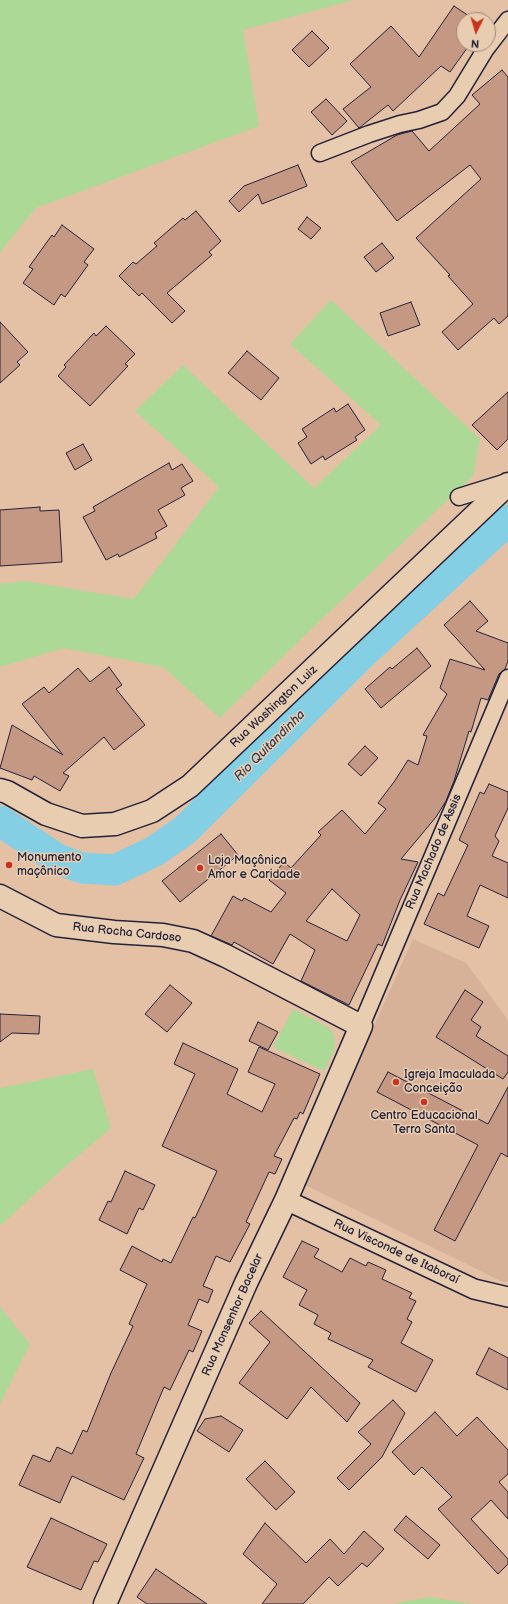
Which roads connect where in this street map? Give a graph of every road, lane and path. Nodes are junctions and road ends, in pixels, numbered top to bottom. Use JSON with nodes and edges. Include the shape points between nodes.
{"nodes":[{"id":1,"x":508,"y":20,"type":"edge"},
{"id":2,"x":320,"y":153,"type":"dead end"},
{"id":3,"x":508,"y":483,"type":"edge"},
{"id":4,"x":459,"y":497,"type":"dead end"},
{"id":5,"x":508,"y":678,"type":"edge"},
{"id":6,"x":0,"y":790,"type":"edge"},
{"id":7,"x":0,"y":896,"type":"edge"},
{"id":8,"x":361,"y":1026,"type":"junction"},
{"id":9,"x":286,"y":1200,"type":"junction"},
{"id":10,"x":508,"y":1297,"type":"edge"},
{"id":11,"x":105,"y":1604,"type":"edge"}],
"edges":[{"from":1,"to":2,"type":"street","via":[[485,50],[456,96],[442,112],[400,124]]},
{"from":3,"to":4,"type":"street"},
{"from":3,"to":6,"type":"main road","name":"Rua Washington Luiz","via":[[190,786],[152,811],[115,824],[82,826],[46,814]]},
{"from":5,"to":8,"type":"street","name":"Rua Machado de Assis"},
{"from":7,"to":8,"type":"main road","name":"Rua Rocha Cardoso","via":[[56,925],[163,935],[193,941]]},
{"from":8,"to":9,"type":"main road","name":"Rua Monsenhor Bacelar"},
{"from":9,"to":10,"type":"street","name":"Rua Visconde de Itaboraí","via":[[474,1289]]},
{"from":9,"to":11,"type":"main road","name":"Rua Monsenhor Bacelar","via":[[246,1283]]}]}
